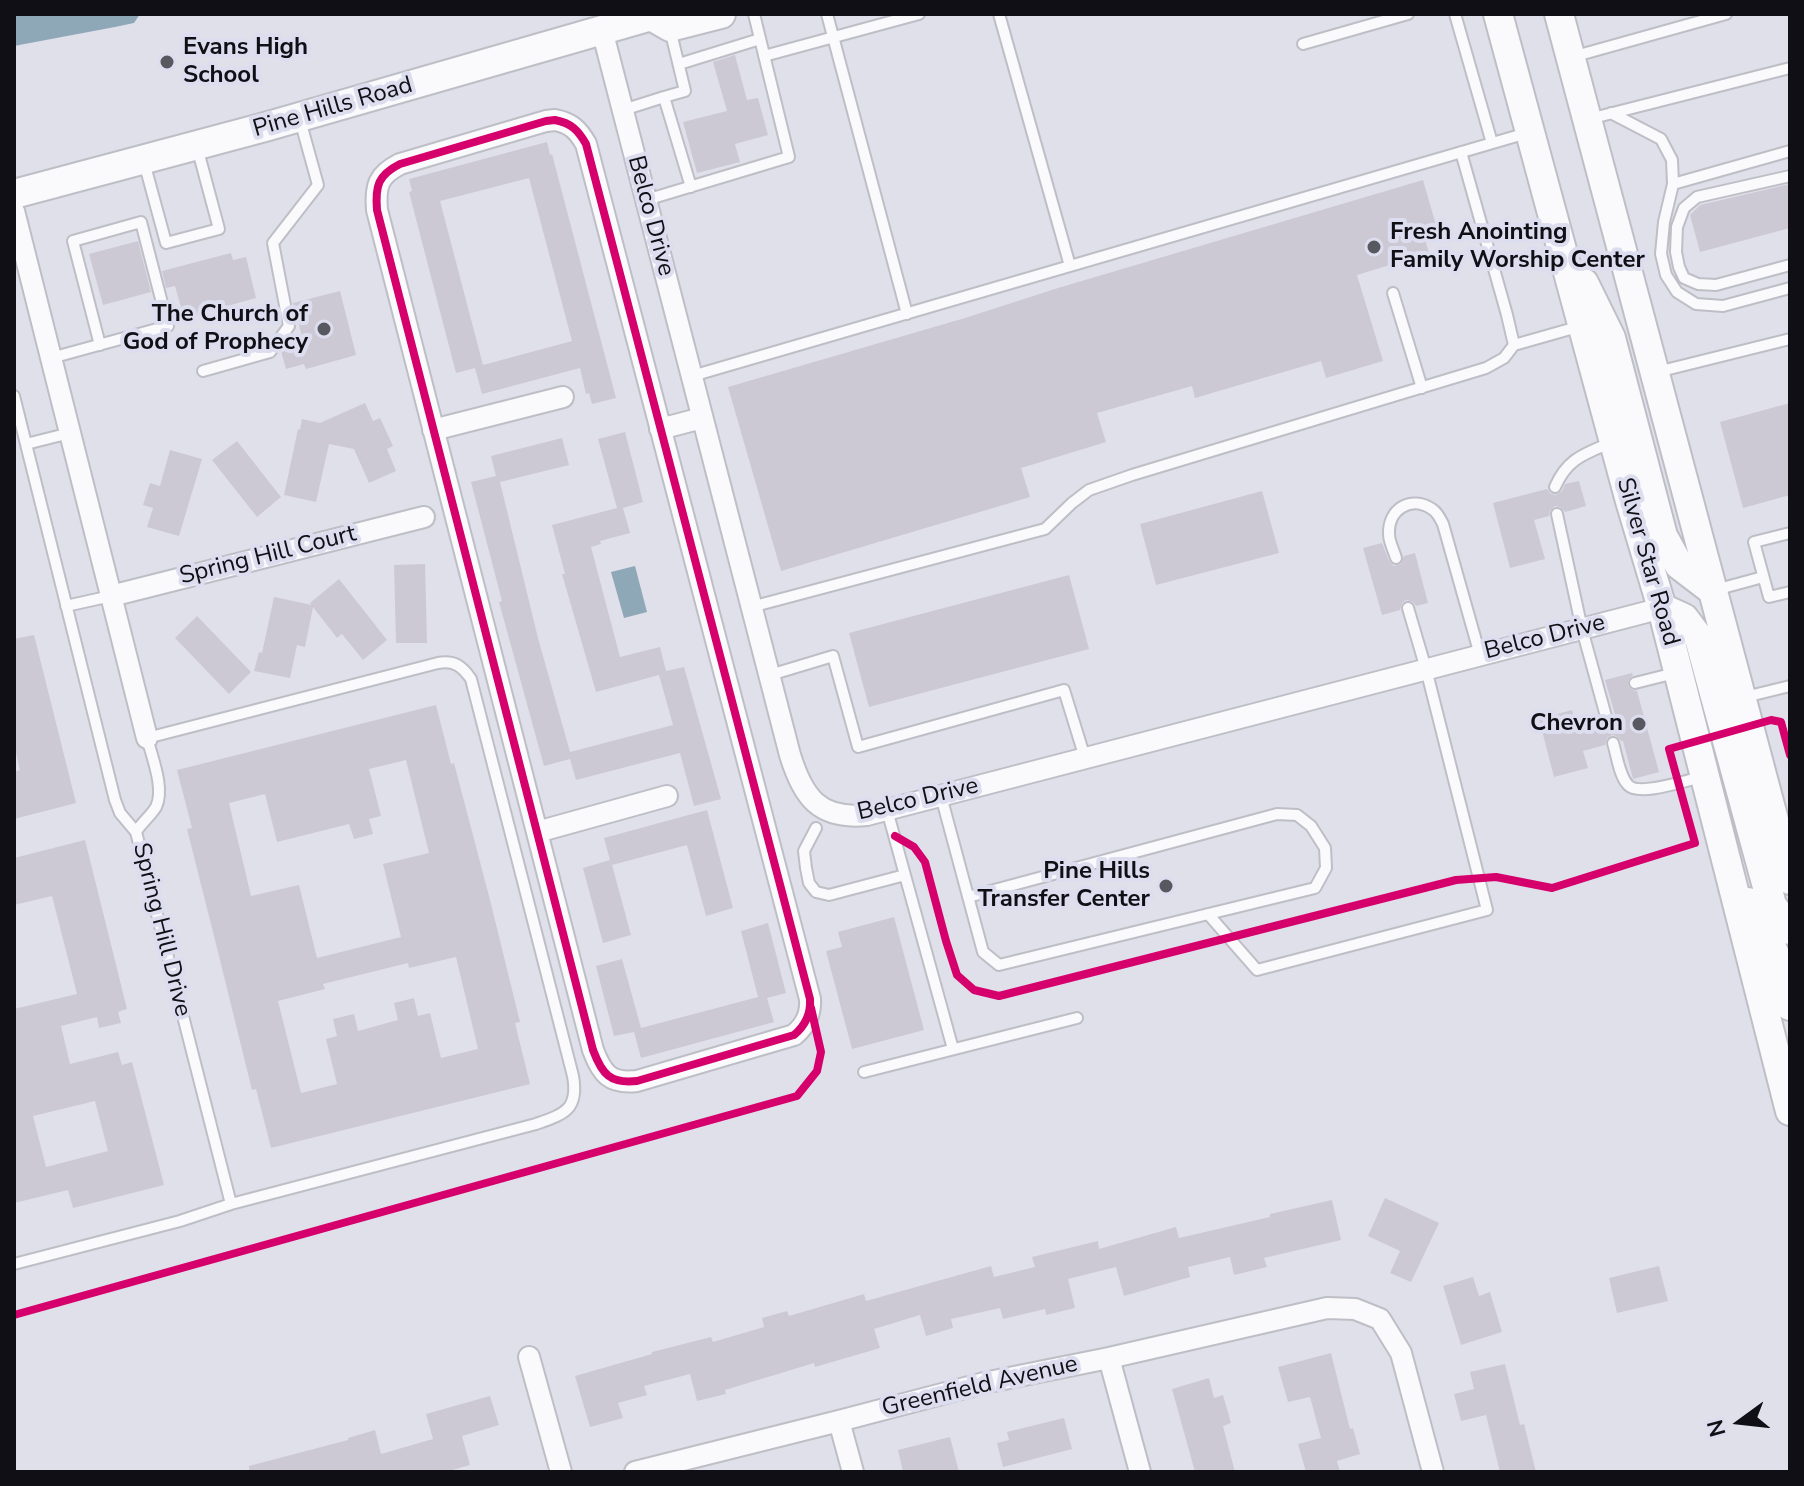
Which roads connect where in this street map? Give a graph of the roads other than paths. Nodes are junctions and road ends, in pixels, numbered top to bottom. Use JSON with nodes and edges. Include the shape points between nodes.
{"nodes":[{"id":1,"x":721,"y":14,"type":"edge"},
{"id":2,"x":754,"y":14,"type":"edge"},
{"id":3,"x":827,"y":14,"type":"edge"},
{"id":4,"x":919,"y":14,"type":"edge"},
{"id":5,"x":999,"y":14,"type":"edge"},
{"id":6,"x":1408,"y":14,"type":"edge"},
{"id":7,"x":1455,"y":14,"type":"edge"},
{"id":8,"x":1498,"y":14,"type":"edge"},
{"id":9,"x":1559,"y":14,"type":"edge"},
{"id":10,"x":1726,"y":14,"type":"edge"},
{"id":11,"x":657,"y":19,"type":"edge"},
{"id":12,"x":601,"y":26,"type":"junction"},
{"id":13,"x":834,"y":38,"type":"junction"},
{"id":14,"x":760,"y":39,"type":"junction"},
{"id":15,"x":1303,"y":44,"type":"dead end"},
{"id":16,"x":764,"y":56,"type":"junction"},
{"id":17,"x":1571,"y":58,"type":"junction"},
{"id":18,"x":679,"y":64,"type":"junction"},
{"id":19,"x":1790,"y":68,"type":"edge"},
{"id":20,"x":664,"y":97,"type":"junction"},
{"id":21,"x":623,"y":110,"type":"junction"},
{"id":22,"x":1599,"y":116,"type":"junction"},
{"id":23,"x":299,"y":118,"type":"junction"},
{"id":24,"x":1530,"y":132,"type":"junction"},
{"id":25,"x":1492,"y":143,"type":"junction"},
{"id":26,"x":197,"y":145,"type":"junction"},
{"id":27,"x":1790,"y":151,"type":"edge"},
{"id":28,"x":1461,"y":152,"type":"junction"},
{"id":29,"x":144,"y":160,"type":"junction"},
{"id":30,"x":1790,"y":176,"type":"edge"},
{"id":31,"x":1673,"y":184,"type":"junction"},
{"id":32,"x":691,"y":187,"type":"junction"},
{"id":33,"x":14,"y":194,"type":"edge"},
{"id":34,"x":646,"y":200,"type":"junction"},
{"id":35,"x":14,"y":211,"type":"edge"},
{"id":36,"x":1554,"y":221,"type":"junction"},
{"id":37,"x":1790,"y":265,"type":"edge"},
{"id":38,"x":1070,"y":266,"type":"junction"},
{"id":39,"x":1790,"y":288,"type":"edge"},
{"id":40,"x":1393,"y":293,"type":"dead end"},
{"id":41,"x":907,"y":314,"type":"junction"},
{"id":42,"x":1583,"y":326,"type":"junction"},
{"id":43,"x":1790,"y":339,"type":"edge"},
{"id":44,"x":100,"y":345,"type":"junction"},
{"id":45,"x":1514,"y":345,"type":"junction"},
{"id":46,"x":51,"y":358,"type":"junction"},
{"id":47,"x":203,"y":371,"type":"dead end"},
{"id":48,"x":1655,"y":372,"type":"junction"},
{"id":49,"x":692,"y":376,"type":"junction"},
{"id":50,"x":1422,"y":388,"type":"junction"},
{"id":51,"x":14,"y":396,"type":"edge"},
{"id":52,"x":563,"y":397,"type":"dead end"},
{"id":53,"x":702,"y":418,"type":"junction"},
{"id":54,"x":660,"y":429,"type":"junction"},
{"id":55,"x":433,"y":430,"type":"junction"},
{"id":56,"x":70,"y":433,"type":"junction"},
{"id":57,"x":1614,"y":441,"type":"junction"},
{"id":58,"x":26,"y":444,"type":"junction"},
{"id":59,"x":1555,"y":487,"type":"dead end"},
{"id":60,"x":1557,"y":514,"type":"dead end"},
{"id":61,"x":424,"y":517,"type":"dead end"},
{"id":62,"x":1790,"y":533,"type":"edge"},
{"id":63,"x":1396,"y":558,"type":"dead end"},
{"id":64,"x":1763,"y":577,"type":"junction"},
{"id":65,"x":1713,"y":591,"type":"junction"},
{"id":66,"x":1790,"y":592,"type":"edge"},
{"id":67,"x":111,"y":596,"type":"junction"},
{"id":68,"x":66,"y":606,"type":"junction"},
{"id":69,"x":751,"y":607,"type":"junction"},
{"id":70,"x":1408,"y":608,"type":"dead end"},
{"id":71,"x":1662,"y":608,"type":"junction"},
{"id":72,"x":1582,"y":629,"type":"junction"},
{"id":73,"x":1480,"y":655,"type":"junction"},
{"id":74,"x":1426,"y":669,"type":"junction"},
{"id":75,"x":1677,"y":672,"type":"junction"},
{"id":76,"x":770,"y":675,"type":"junction"},
{"id":77,"x":1635,"y":683,"type":"dead end"},
{"id":78,"x":1790,"y":686,"type":"edge"},
{"id":79,"x":1712,"y":710,"type":"junction"},
{"id":80,"x":1607,"y":720,"type":"dead end"},
{"id":81,"x":147,"y":738,"type":"junction"},
{"id":82,"x":1613,"y":743,"type":"dead end"},
{"id":83,"x":1085,"y":758,"type":"junction"},
{"id":84,"x":1704,"y":777,"type":"junction"},
{"id":85,"x":667,"y":796,"type":"dead end"},
{"id":86,"x":941,"y":796,"type":"junction"},
{"id":87,"x":887,"y":810,"type":"junction"},
{"id":88,"x":816,"y":828,"type":"dead end"},
{"id":89,"x":136,"y":832,"type":"junction"},
{"id":90,"x":537,"y":832,"type":"junction"},
{"id":91,"x":1725,"y":859,"type":"junction"},
{"id":92,"x":905,"y":875,"type":"junction"},
{"id":93,"x":1790,"y":880,"type":"edge"},
{"id":94,"x":968,"y":897,"type":"junction"},
{"id":95,"x":1208,"y":914,"type":"junction"},
{"id":96,"x":1790,"y":930,"type":"edge"},
{"id":97,"x":1790,"y":1006,"type":"edge"},
{"id":98,"x":1077,"y":1018,"type":"dead end"},
{"id":99,"x":953,"y":1049,"type":"junction"},
{"id":100,"x":864,"y":1072,"type":"dead end"},
{"id":101,"x":1790,"y":1111,"type":"edge"},
{"id":102,"x":231,"y":1204,"type":"junction"},
{"id":103,"x":14,"y":1264,"type":"edge"},
{"id":104,"x":529,"y":1357,"type":"dead end"},
{"id":105,"x":1109,"y":1358,"type":"junction"},
{"id":106,"x":839,"y":1421,"type":"junction"},
{"id":107,"x":561,"y":1472,"type":"edge"},
{"id":108,"x":635,"y":1472,"type":"edge"},
{"id":109,"x":853,"y":1472,"type":"edge"},
{"id":110,"x":1140,"y":1472,"type":"edge"},
{"id":111,"x":1433,"y":1472,"type":"edge"}],
"edges":[{"from":1,"to":11,"type":"main road","name":"Pine Hills Road"},
{"from":2,"to":14,"type":"lane"},
{"from":3,"to":13,"type":"lane"},
{"from":4,"to":13,"type":"lane"},
{"from":5,"to":38,"type":"lane"},
{"from":6,"to":15,"type":"lane"},
{"from":7,"to":25,"type":"lane"},
{"from":8,"to":24,"type":"main road","name":"Silver Star Road"},
{"from":9,"to":17,"type":"main road","name":"Silver Star Road"},
{"from":10,"to":17,"type":"lane"},
{"from":11,"to":12,"type":"main road","name":"Pine Hills Road"},
{"from":11,"to":18,"type":"lane"},
{"from":12,"to":21,"type":"street","name":"Belco Drive"},
{"from":12,"to":23,"type":"main road","name":"Pine Hills Road"},
{"from":13,"to":16,"type":"lane"},
{"from":13,"to":41,"type":"lane"},
{"from":14,"to":16,"type":"lane"},
{"from":14,"to":18,"type":"lane"},
{"from":16,"to":32,"type":"lane","via":[[789,157]]},
{"from":17,"to":22,"type":"main road","name":"Silver Star Road"},
{"from":18,"to":20,"type":"lane","via":[[685,91]]},
{"from":19,"to":22,"type":"lane"},
{"from":20,"to":21,"type":"lane"},
{"from":20,"to":32,"type":"lane"},
{"from":21,"to":34,"type":"street","name":"Belco Drive"},
{"from":22,"to":31,"type":"lane","via":[[1661,139],[1672,160]]},
{"from":22,"to":48,"type":"main road","name":"Silver Star Road"},
{"from":23,"to":26,"type":"main road","name":"Pine Hills Road"},
{"from":23,"to":47,"type":"lane","via":[[318,185],[273,243],[289,326],[270,352]]},
{"from":24,"to":25,"type":"lane"},
{"from":24,"to":36,"type":"main road","name":"Silver Star Road"},
{"from":25,"to":28,"type":"lane"},
{"from":26,"to":29,"type":"main road","name":"Pine Hills Road"},
{"from":26,"to":29,"type":"lane","via":[[219,229],[166,243]]},
{"from":27,"to":31,"type":"lane"},
{"from":28,"to":38,"type":"lane"},
{"from":28,"to":45,"type":"lane"},
{"from":29,"to":33,"type":"main road","name":"Pine Hills Road"},
{"from":30,"to":37,"type":"lane","via":[[1697,197],[1684,208],[1676,252],[1684,278],[1698,284],[1716,285]]},
{"from":31,"to":39,"type":"lane","via":[[1661,254],[1677,292],[1696,304],[1723,306]]},
{"from":32,"to":34,"type":"lane"},
{"from":34,"to":49,"type":"street","name":"Belco Drive"},
{"from":35,"to":46,"type":"street"},
{"from":36,"to":42,"type":"main road","name":"Silver Star Road"},
{"from":36,"to":65,"type":"main road","via":[[1611,338],[1663,536],[1679,565]]},
{"from":38,"to":41,"type":"lane"},
{"from":40,"to":50,"type":"lane"},
{"from":41,"to":49,"type":"lane"},
{"from":42,"to":45,"type":"lane"},
{"from":42,"to":57,"type":"main road","name":"Silver Star Road"},
{"from":43,"to":48,"type":"lane"},
{"from":44,"to":44,"type":"lane","via":[[168,326],[141,222],[73,241]]},
{"from":44,"to":46,"type":"lane"},
{"from":45,"to":50,"type":"lane","via":[[1486,368]]},
{"from":46,"to":56,"type":"street"},
{"from":48,"to":65,"type":"main road","name":"Silver Star Road"},
{"from":49,"to":53,"type":"street","name":"Belco Drive"},
{"from":50,"to":69,"type":"lane","via":[[1089,490],[1045,529]]},
{"from":51,"to":58,"type":"lane","name":"Spring Hill Drive"},
{"from":52,"to":55,"type":"street"},
{"from":53,"to":54,"type":"street"},
{"from":53,"to":69,"type":"street","name":"Belco Drive"},
{"from":54,"to":55,"type":"street","via":[[586,144],[574,127],[555,120],[400,164],[382,176],[377,187],[377,210]]},
{"from":54,"to":90,"type":"street","via":[[810,999],[801,1029],[784,1040],[637,1081],[615,1081],[593,1050]]},
{"from":55,"to":90,"type":"street"},
{"from":56,"to":58,"type":"lane"},
{"from":56,"to":67,"type":"street"},
{"from":57,"to":59,"type":"lane","via":[[1573,461]]},
{"from":57,"to":71,"type":"main road","name":"Silver Star Road"},
{"from":58,"to":68,"type":"lane","name":"Spring Hill Drive"},
{"from":60,"to":72,"type":"lane"},
{"from":61,"to":67,"type":"street","name":"Spring Hill Court"},
{"from":62,"to":64,"type":"lane","via":[[1754,542]]},
{"from":63,"to":73,"type":"lane","via":[[1389,533],[1393,515],[1407,503],[1435,510]]},
{"from":64,"to":65,"type":"lane"},
{"from":64,"to":66,"type":"lane","via":[[1769,597]]},
{"from":65,"to":79,"type":"main road","name":"Silver Star Road"},
{"from":67,"to":68,"type":"lane"},
{"from":67,"to":81,"type":"street"},
{"from":68,"to":89,"type":"lane","name":"Spring Hill Drive","via":[[115,800]]},
{"from":69,"to":76,"type":"street","name":"Belco Drive"},
{"from":70,"to":74,"type":"lane"},
{"from":71,"to":72,"type":"street","name":"Belco Drive"},
{"from":71,"to":75,"type":"main road","name":"Silver Star Road"},
{"from":71,"to":79,"type":"main road","via":[[1684,618],[1699,638]]},
{"from":72,"to":73,"type":"street","name":"Belco Drive"},
{"from":72,"to":80,"type":"lane","via":[[1604,692]]},
{"from":73,"to":74,"type":"street","name":"Belco Drive"},
{"from":74,"to":83,"type":"street","name":"Belco Drive"},
{"from":74,"to":95,"type":"lane","via":[[1487,910],[1257,970]]},
{"from":75,"to":77,"type":"lane"},
{"from":75,"to":79,"type":"main road","name":"Silver Star Road"},
{"from":76,"to":83,"type":"lane","via":[[833,656],[858,747],[1064,690]]},
{"from":76,"to":87,"type":"street","name":"Belco Drive","via":[[795,772],[812,801],[851,817]]},
{"from":78,"to":79,"type":"lane"},
{"from":79,"to":84,"type":"main road","name":"Silver Star Road"},
{"from":79,"to":93,"type":"main road","name":"Silver Star Road"},
{"from":79,"to":96,"type":"main road","via":[[1772,905]]},
{"from":81,"to":89,"type":"lane","via":[[159,798]]},
{"from":81,"to":102,"type":"lane","via":[[438,663],[457,664],[474,687],[575,1089],[569,1109],[536,1124]]},
{"from":82,"to":84,"type":"lane","via":[[1626,784],[1634,790]]},
{"from":83,"to":86,"type":"street","name":"Belco Drive"},
{"from":84,"to":91,"type":"main road","name":"Silver Star Road"},
{"from":85,"to":90,"type":"street"},
{"from":86,"to":87,"type":"street","name":"Belco Drive"},
{"from":86,"to":94,"type":"lane"},
{"from":87,"to":92,"type":"lane"},
{"from":88,"to":92,"type":"lane","via":[[804,851],[809,883],[816,892],[829,895]]},
{"from":89,"to":102,"type":"lane","name":"Spring Hill Drive"},
{"from":91,"to":97,"type":"main road","via":[[1779,962]]},
{"from":91,"to":101,"type":"main road","name":"Silver Star Road"},
{"from":92,"to":99,"type":"lane"},
{"from":94,"to":95,"type":"lane","via":[[983,952],[999,965]]},
{"from":94,"to":95,"type":"lane","via":[[1277,814],[1297,815],[1311,826],[1325,848],[1326,868],[1315,888]]},
{"from":98,"to":99,"type":"lane"},
{"from":99,"to":100,"type":"lane"},
{"from":102,"to":103,"type":"lane"},
{"from":104,"to":107,"type":"street"},
{"from":105,"to":106,"type":"street","name":"Greenfield Avenue","via":[[984,1383]]},
{"from":105,"to":110,"type":"street"},
{"from":105,"to":111,"type":"street","name":"Greenfield Avenue","via":[[1327,1308],[1355,1309],[1380,1319],[1401,1353]]},
{"from":106,"to":108,"type":"street","name":"Greenfield Avenue"},
{"from":106,"to":109,"type":"street"}]}
